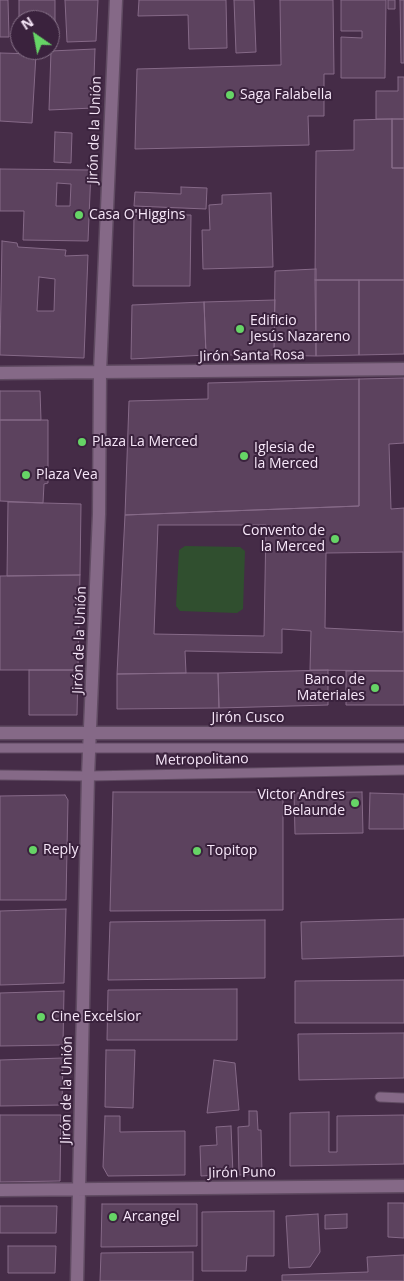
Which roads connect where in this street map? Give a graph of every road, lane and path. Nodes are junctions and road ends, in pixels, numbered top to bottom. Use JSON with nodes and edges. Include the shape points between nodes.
{"nodes":[{"id":1,"x":116,"y":0,"type":"edge"},
{"id":2,"x":404,"y":369,"type":"edge"},
{"id":3,"x":100,"y":372,"type":"junction"},
{"id":4,"x":0,"y":373,"type":"edge"},
{"id":5,"x":0,"y":733,"type":"edge"},
{"id":6,"x":404,"y":733,"type":"edge"},
{"id":7,"x":91,"y":734,"type":"junction"},
{"id":8,"x":0,"y":748,"type":"edge"},
{"id":9,"x":404,"y":748,"type":"edge"},
{"id":10,"x":91,"y":749,"type":"junction"},
{"id":11,"x":404,"y":770,"type":"edge"},
{"id":12,"x":0,"y":775,"type":"edge"},
{"id":13,"x":88,"y":776,"type":"junction"},
{"id":14,"x":380,"y":1098,"type":"dead end"},
{"id":15,"x":404,"y":1098,"type":"edge"},
{"id":16,"x":404,"y":1186,"type":"edge"},
{"id":17,"x":0,"y":1190,"type":"edge"},
{"id":18,"x":80,"y":1190,"type":"junction"},
{"id":19,"x":77,"y":1281,"type":"edge"}],
"edges":[{"from":1,"to":3,"type":"street","name":"Jirón de la Unión"},
{"from":2,"to":3,"type":"street","name":"Jirón Santa Rosa"},
{"from":3,"to":4,"type":"street","name":"Jirón Santa Rosa"},
{"from":3,"to":7,"type":"street","name":"Jirón de la Unión","via":[[99,514]]},
{"from":5,"to":7,"type":"street","name":"Jirón Cusco"},
{"from":6,"to":7,"type":"street","name":"Jirón Cusco"},
{"from":7,"to":10,"type":"street","name":"Jirón de la Unión"},
{"from":8,"to":10,"type":"lane","name":"Metropolitano"},
{"from":9,"to":10,"type":"lane","name":"Metropolitano"},
{"from":10,"to":13,"type":"street","name":"Jirón de la Unión"},
{"from":11,"to":13,"type":"lane","name":"Metropolitano"},
{"from":12,"to":13,"type":"lane","name":"Metropolitano"},
{"from":13,"to":18,"type":"street","name":"Jirón de la Unión"},
{"from":14,"to":15,"type":"lane"},
{"from":16,"to":18,"type":"street","name":"Jirón Puno"},
{"from":17,"to":18,"type":"street","name":"Jirón Puno"},
{"from":18,"to":19,"type":"street","name":"Jirón de la Unión"}]}
